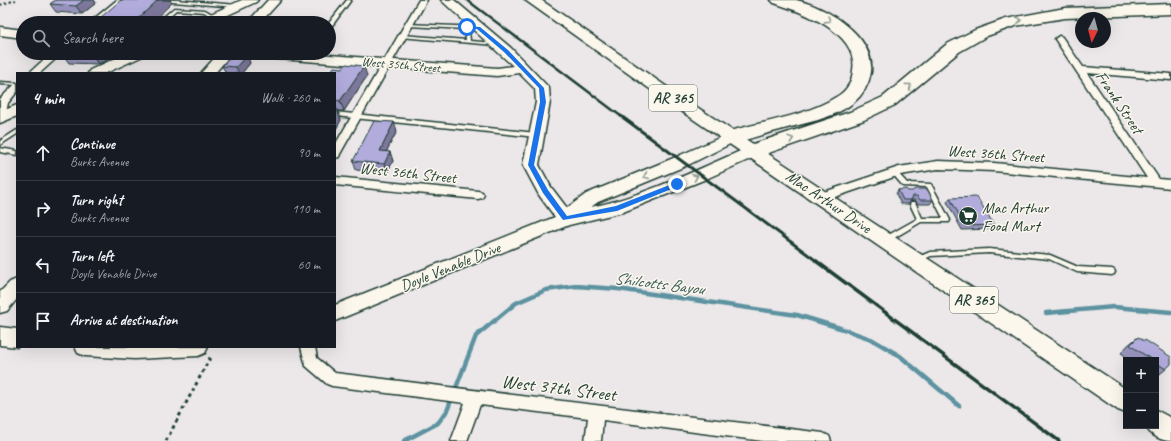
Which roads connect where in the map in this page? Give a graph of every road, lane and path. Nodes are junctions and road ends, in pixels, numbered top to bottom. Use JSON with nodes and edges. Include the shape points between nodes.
{"nodes":[{"id":1,"x":16,"y":0,"type":"edge"},
{"id":2,"x":122,"y":0,"type":"edge"},
{"id":3,"x":160,"y":0,"type":"edge"},
{"id":4,"x":275,"y":0,"type":"edge"},
{"id":5,"x":349,"y":0,"type":"edge"},
{"id":6,"x":423,"y":0,"type":"edge"},
{"id":7,"x":447,"y":0,"type":"edge"},
{"id":8,"x":532,"y":0,"type":"edge"},
{"id":9,"x":779,"y":0,"type":"edge"},
{"id":10,"x":1085,"y":0,"type":"edge"},
{"id":11,"x":246,"y":2,"type":"edge"},
{"id":12,"x":0,"y":5,"type":"edge"},
{"id":13,"x":1171,"y":6,"type":"edge"},
{"id":14,"x":1171,"y":9,"type":"edge"},
{"id":15,"x":103,"y":16,"type":"edge"},
{"id":16,"x":167,"y":16,"type":"edge"},
{"id":17,"x":214,"y":16,"type":"joint"},
{"id":18,"x":260,"y":16,"type":"edge"},
{"id":19,"x":336,"y":17,"type":"edge"},
{"id":20,"x":408,"y":25,"type":"junction"},
{"id":21,"x":473,"y":27,"type":"junction"},
{"id":22,"x":0,"y":32,"type":"edge"},
{"id":23,"x":16,"y":33,"type":"edge"},
{"id":24,"x":402,"y":36,"type":"junction"},
{"id":25,"x":1059,"y":39,"type":"dead end"},
{"id":26,"x":468,"y":42,"type":"junction"},
{"id":27,"x":497,"y":44,"type":"junction"},
{"id":28,"x":336,"y":58,"type":"edge"},
{"id":29,"x":49,"y":60,"type":"edge"},
{"id":30,"x":123,"y":60,"type":"edge"},
{"id":31,"x":220,"y":60,"type":"edge"},
{"id":32,"x":387,"y":63,"type":"junction"},
{"id":33,"x":523,"y":68,"type":"junction"},
{"id":34,"x":1081,"y":70,"type":"junction"},
{"id":35,"x":35,"y":72,"type":"edge"},
{"id":36,"x":97,"y":72,"type":"edge"},
{"id":37,"x":209,"y":72,"type":"edge"},
{"id":38,"x":1171,"y":77,"type":"edge"},
{"id":39,"x":0,"y":83,"type":"edge"},
{"id":40,"x":16,"y":84,"type":"edge"},
{"id":41,"x":16,"y":88,"type":"edge"},
{"id":42,"x":16,"y":110,"type":"edge"},
{"id":43,"x":336,"y":114,"type":"edge"},
{"id":44,"x":357,"y":116,"type":"junction"},
{"id":45,"x":0,"y":118,"type":"edge"},
{"id":46,"x":16,"y":133,"type":"edge"},
{"id":47,"x":536,"y":135,"type":"junction"},
{"id":48,"x":733,"y":137,"type":"junction"},
{"id":49,"x":0,"y":143,"type":"edge"},
{"id":50,"x":0,"y":150,"type":"edge"},
{"id":51,"x":754,"y":151,"type":"junction"},
{"id":52,"x":336,"y":152,"type":"edge"},
{"id":53,"x":16,"y":153,"type":"edge"},
{"id":54,"x":894,"y":172,"type":"junction"},
{"id":55,"x":336,"y":181,"type":"edge"},
{"id":56,"x":1156,"y":183,"type":"junction"},
{"id":57,"x":1171,"y":184,"type":"edge"},
{"id":58,"x":478,"y":195,"type":"dead end"},
{"id":59,"x":822,"y":197,"type":"junction"},
{"id":60,"x":912,"y":206,"type":"dead end"},
{"id":61,"x":566,"y":219,"type":"junction"},
{"id":62,"x":920,"y":220,"type":"junction"},
{"id":63,"x":885,"y":240,"type":"junction"},
{"id":64,"x":916,"y":261,"type":"junction"},
{"id":65,"x":1112,"y":272,"type":"dead end"},
{"id":66,"x":16,"y":287,"type":"edge"},
{"id":67,"x":0,"y":305,"type":"edge"},
{"id":68,"x":336,"y":314,"type":"edge"},
{"id":69,"x":0,"y":336,"type":"edge"},
{"id":70,"x":16,"y":338,"type":"edge"},
{"id":71,"x":101,"y":348,"type":"edge"},
{"id":72,"x":308,"y":348,"type":"edge"},
{"id":73,"x":206,"y":350,"type":"edge"},
{"id":74,"x":472,"y":396,"type":"junction"},
{"id":75,"x":1123,"y":400,"type":"edge"},
{"id":76,"x":596,"y":412,"type":"junction"},
{"id":77,"x":1159,"y":424,"type":"edge"},
{"id":78,"x":1171,"y":432,"type":"edge"},
{"id":79,"x":741,"y":436,"type":"edge"},
{"id":80,"x":166,"y":441,"type":"edge"},
{"id":81,"x":459,"y":441,"type":"edge"},
{"id":82,"x":593,"y":441,"type":"edge"},
{"id":83,"x":823,"y":441,"type":"edge"}],
"edges":[{"from":1,"to":12,"type":"path"},
{"from":2,"to":15,"type":"street"},
{"from":3,"to":11,"type":"lane"},
{"from":4,"to":18,"type":"main road"},
{"from":5,"to":19,"type":"lane"},
{"from":6,"to":20,"type":"street"},
{"from":7,"to":21,"type":"main road"},
{"from":8,"to":48,"type":"main road","name":"Mac Arthur Drive","number":"AR 365"},
{"from":9,"to":48,"type":"highway","one_way":true,"via":[[800,6],[827,19],[842,30],[854,41],[859,50],[863,62],[862,74],[858,85],[842,103],[824,111]]},
{"from":10,"to":13,"type":"highway"},
{"from":11,"to":17,"type":"main road"},
{"from":51,"to":14,"type":"highway","one_way":true,"via":[[857,116],[889,100],[953,48],[981,33],[1012,22],[1065,13]]},
{"from":16,"to":17,"type":"lane","via":[[175,9],[205,11]]},
{"from":20,"to":21,"type":"lane"},
{"from":20,"to":24,"type":"street"},
{"from":21,"to":26,"type":"lane"},
{"from":21,"to":27,"type":"main road"},
{"from":22,"to":23,"type":"main road"},
{"from":24,"to":26,"type":"lane"},
{"from":24,"to":32,"type":"street"},
{"from":25,"to":34,"type":"street","name":"Frank Street"},
{"from":26,"to":27,"type":"lane"},
{"from":27,"to":33,"type":"main road"},
{"from":28,"to":32,"type":"main road","name":"West 35th Street"},
{"from":29,"to":35,"type":"street"},
{"from":30,"to":36,"type":"main road"},
{"from":31,"to":37,"type":"main road"},
{"from":32,"to":33,"type":"main road","name":"West 35th Street","via":[[497,72]]},
{"from":32,"to":44,"type":"street"},
{"from":33,"to":47,"type":"main road","via":[[542,88],[541,114]]},
{"from":34,"to":38,"type":"street"},
{"from":34,"to":56,"type":"street","name":"Frank Street"},
{"from":39,"to":40,"type":"lane"},
{"from":41,"to":45,"type":"street","via":[[4,98]]},
{"from":42,"to":45,"type":"main road"},
{"from":43,"to":44,"type":"lane"},
{"from":44,"to":47,"type":"lane"},
{"from":44,"to":52,"type":"street"},
{"from":46,"to":49,"type":"lane"},
{"from":47,"to":61,"type":"main road","via":[[531,165],[545,191]]},
{"from":48,"to":51,"type":"main road","name":"Mac Arthur Drive","number":"AR 365"},
{"from":48,"to":61,"type":"main road","name":"Doyle Venable Drive","one_way":true,"via":[[592,198]]},
{"from":50,"to":53,"type":"lane"},
{"from":51,"to":59,"type":"main road","name":"Mac Arthur Drive","number":"AR 365"},
{"from":61,"to":51,"type":"main road","name":"Doyle Venable Drive","one_way":true,"via":[[617,208]]},
{"from":54,"to":56,"type":"street","name":"West 36th Street","via":[[916,167],[958,165]]},
{"from":54,"to":59,"type":"street","name":"West 36th Street"},
{"from":54,"to":62,"type":"lane","via":[[906,190],[930,185],[947,220]]},
{"from":55,"to":58,"type":"street","name":"West 36th Street"},
{"from":56,"to":57,"type":"street","name":"West 36th Street"},
{"from":59,"to":63,"type":"main road","name":"Mac Arthur Drive","number":"AR 365"},
{"from":60,"to":62,"type":"lane"},
{"from":61,"to":68,"type":"main road","name":"Doyle Venable Drive"},
{"from":62,"to":63,"type":"lane"},
{"from":63,"to":64,"type":"main road","name":"Mac Arthur Drive","number":"AR 365"},
{"from":64,"to":65,"type":"lane","via":[[930,254],[989,251],[1050,257],[1077,269]]},
{"from":64,"to":75,"type":"main road","name":"Mac Arthur Drive","number":"AR 365"},
{"from":66,"to":67,"type":"main road"},
{"from":69,"to":70,"type":"main road"},
{"from":71,"to":73,"type":"main road"},
{"from":72,"to":74,"type":"street","name":"West 37th Street","via":[[310,361],[332,380]]},
{"from":73,"to":80,"type":"path"},
{"from":74,"to":76,"type":"street","name":"West 37th Street"},
{"from":74,"to":81,"type":"street","via":[[471,409]]},
{"from":76,"to":79,"type":"street","name":"West 37th Street"},
{"from":76,"to":82,"type":"street"},
{"from":77,"to":78,"type":"main road"},
{"from":79,"to":83,"type":"street","name":"West 37th Street"}]}
